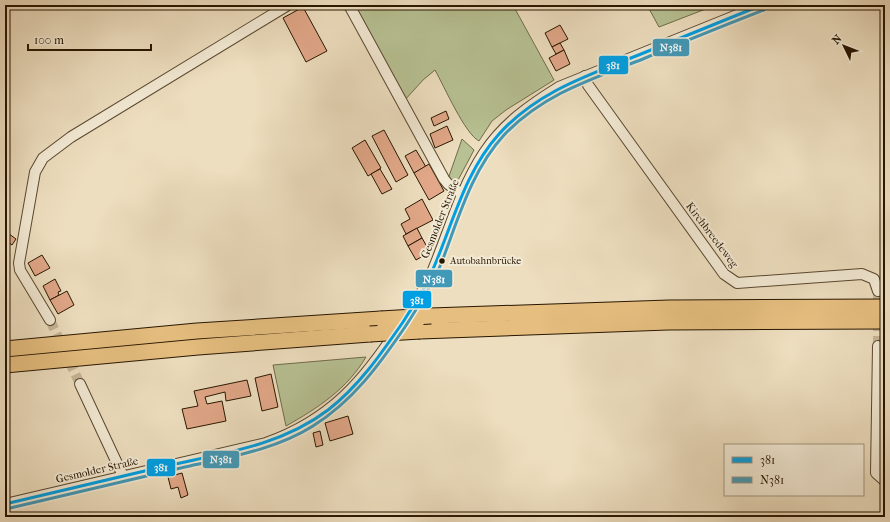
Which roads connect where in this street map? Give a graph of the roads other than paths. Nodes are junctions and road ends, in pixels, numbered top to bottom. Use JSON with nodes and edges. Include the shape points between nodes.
{"nodes":[{"id":1,"x":288,"y":5,"type":"edge"},
{"id":2,"x":349,"y":5,"type":"edge"},
{"id":3,"x":762,"y":5,"type":"edge"},
{"id":4,"x":585,"y":76,"type":"junction"},
{"id":5,"x":462,"y":194,"type":"junction"},
{"id":6,"x":878,"y":291,"type":"tunnel mouth"},
{"id":7,"x":885,"y":307,"type":"edge"},
{"id":8,"x":50,"y":320,"type":"tunnel mouth"},
{"id":9,"x":885,"y":321,"type":"edge"},
{"id":10,"x":878,"y":346,"type":"tunnel mouth"},
{"id":11,"x":5,"y":349,"type":"edge"},
{"id":12,"x":5,"y":365,"type":"edge"},
{"id":13,"x":80,"y":384,"type":"tunnel mouth"},
{"id":14,"x":123,"y":476,"type":"junction"},
{"id":15,"x":885,"y":481,"type":"edge"},
{"id":16,"x":5,"y":504,"type":"edge"}],
"edges":[{"from":1,"to":8,"type":"street","via":[[71,137],[43,158],[35,172],[19,263],[20,270]]},
{"from":2,"to":5,"type":"street","via":[[444,179]]},
{"from":3,"to":4,"type":"street","name":"Gesmolder Straße"},
{"from":4,"to":5,"type":"street","name":"Gesmolder Straße","via":[[554,90],[513,119],[485,152]]},
{"from":4,"to":6,"type":"street","name":"Kirchbreedeweg","via":[[588,85],[724,274],[737,283],[862,274],[874,279]]},
{"from":5,"to":14,"type":"street","name":"Gesmolder Straße","via":[[421,293],[366,375],[340,400],[307,425],[273,440]]},
{"from":7,"to":11,"type":"highway","bridge":true,"via":[[669,308],[431,316],[197,331]]},
{"from":9,"to":12,"type":"highway","bridge":true,"via":[[668,322],[420,331],[198,347]]},
{"from":10,"to":15,"type":"street","via":[[876,473]]},
{"from":13,"to":14,"type":"street"},
{"from":14,"to":16,"type":"street","name":"Gesmolder Straße"}]}
